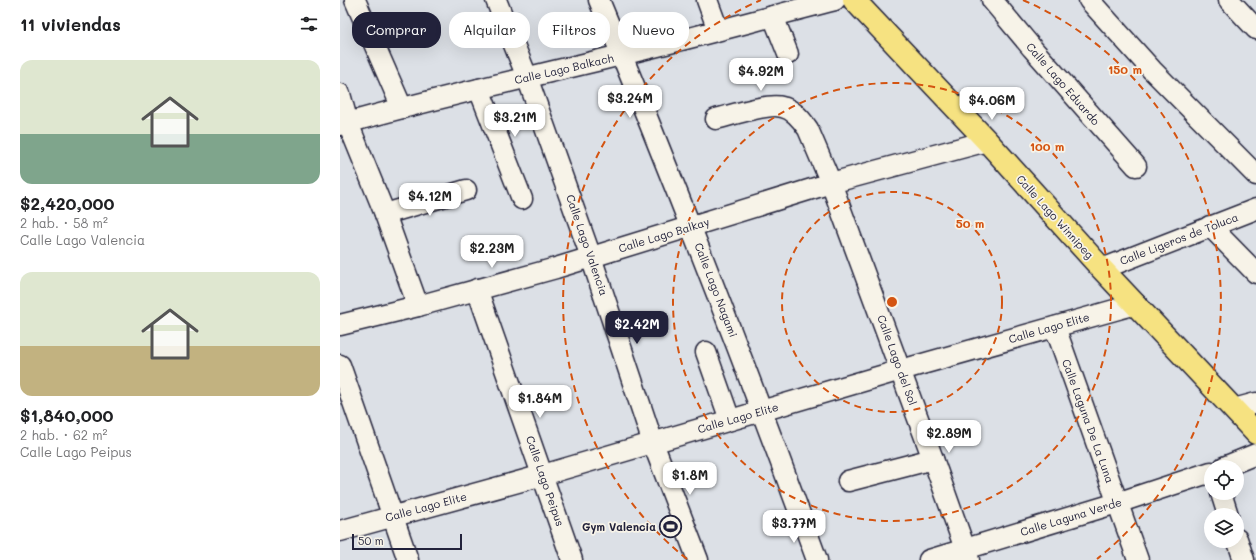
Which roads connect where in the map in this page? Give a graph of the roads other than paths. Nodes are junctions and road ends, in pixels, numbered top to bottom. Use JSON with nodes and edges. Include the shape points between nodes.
{"nodes":[{"id":1,"x":355,"y":0,"type":"edge"},
{"id":2,"x":496,"y":0,"type":"edge"},
{"id":3,"x":599,"y":0,"type":"edge"},
{"id":4,"x":707,"y":0,"type":"edge"},
{"id":5,"x":835,"y":0,"type":"edge"},
{"id":6,"x":854,"y":0,"type":"edge"},
{"id":7,"x":992,"y":0,"type":"edge"},
{"id":8,"x":1089,"y":0,"type":"edge"},
{"id":9,"x":1229,"y":0,"type":"edge"},
{"id":10,"x":773,"y":16,"type":"junction"},
{"id":11,"x":1256,"y":29,"type":"edge"},
{"id":12,"x":718,"y":30,"type":"junction"},
{"id":13,"x":788,"y":54,"type":"dead end"},
{"id":14,"x":622,"y":55,"type":"junction"},
{"id":15,"x":527,"y":77,"type":"junction"},
{"id":16,"x":479,"y":89,"type":"junction"},
{"id":17,"x":340,"y":94,"type":"edge"},
{"id":18,"x":402,"y":108,"type":"junction"},
{"id":19,"x":716,"y":119,"type":"dead end"},
{"id":20,"x":344,"y":124,"type":"edge"},
{"id":21,"x":987,"y":141,"type":"junction"},
{"id":22,"x":1136,"y":166,"type":"dead end"},
{"id":23,"x":1256,"y":175,"type":"edge"},
{"id":24,"x":831,"y":183,"type":"junction"},
{"id":25,"x":466,"y":190,"type":"dead end"},
{"id":26,"x":522,"y":199,"type":"dead end"},
{"id":27,"x":1256,"y":209,"type":"edge"},
{"id":28,"x":385,"y":214,"type":"junction"},
{"id":29,"x":691,"y":226,"type":"junction"},
{"id":30,"x":1210,"y":226,"type":"junction"},
{"id":31,"x":591,"y":257,"type":"junction"},
{"id":32,"x":1102,"y":269,"type":"junction"},
{"id":33,"x":1256,"y":273,"type":"edge"},
{"id":34,"x":477,"y":289,"type":"junction"},
{"id":35,"x":1136,"y":304,"type":"junction"},
{"id":36,"x":418,"y":306,"type":"junction"},
{"id":37,"x":340,"y":325,"type":"edge"},
{"id":38,"x":1054,"y":327,"type":"junction"},
{"id":39,"x":706,"y":352,"type":"dead end"},
{"id":40,"x":340,"y":365,"type":"edge"},
{"id":41,"x":901,"y":370,"type":"junction"},
{"id":42,"x":1256,"y":403,"type":"edge"},
{"id":43,"x":1234,"y":409,"type":"junction"},
{"id":44,"x":762,"y":411,"type":"junction"},
{"id":45,"x":730,"y":420,"type":"junction"},
{"id":46,"x":1256,"y":434,"type":"edge"},
{"id":47,"x":653,"y":443,"type":"junction"},
{"id":48,"x":1256,"y":454,"type":"edge"},
{"id":49,"x":933,"y":459,"type":"junction"},
{"id":50,"x":1241,"y":460,"type":"edge"},
{"id":51,"x":1204,"y":474,"type":"edge"},
{"id":52,"x":543,"y":475,"type":"junction"},
{"id":53,"x":848,"y":480,"type":"dead end"},
{"id":54,"x":1117,"y":503,"type":"junction"},
{"id":55,"x":392,"y":516,"type":"junction"},
{"id":56,"x":340,"y":531,"type":"edge"},
{"id":57,"x":1240,"y":548,"type":"edge"},
{"id":58,"x":967,"y":554,"type":"edge"},
{"id":59,"x":408,"y":560,"type":"edge"},
{"id":60,"x":572,"y":560,"type":"edge"},
{"id":61,"x":698,"y":560,"type":"edge"},
{"id":62,"x":817,"y":560,"type":"edge"},
{"id":63,"x":930,"y":560,"type":"edge"},
{"id":64,"x":1138,"y":560,"type":"edge"},
{"id":65,"x":1244,"y":560,"type":"edge"}],
"edges":[{"from":1,"to":18,"type":"street"},
{"from":2,"to":15,"type":"street","name":"Calle Lago Valencia"},
{"from":3,"to":14,"type":"street","name":"Calle Lago Nagami"},
{"from":4,"to":12,"type":"street"},
{"from":5,"to":10,"type":"street","name":"Calle Lago Balkach"},
{"from":6,"to":21,"type":"main road","name":"Calle Lago Winnipeg"},
{"from":7,"to":22,"type":"street","name":"Calle Lago Eduardo"},
{"from":8,"to":23,"type":"street","via":[[1152,70]]},
{"from":9,"to":11,"type":"street"},
{"from":10,"to":12,"type":"street","name":"Calle Lago Balkach"},
{"from":10,"to":13,"type":"street"},
{"from":12,"to":14,"type":"street","name":"Calle Lago Balkach"},
{"from":14,"to":15,"type":"street","name":"Calle Lago Balkach"},
{"from":14,"to":29,"type":"street","name":"Calle Lago Nagami"},
{"from":15,"to":16,"type":"street","name":"Calle Lago Balkach"},
{"from":15,"to":31,"type":"street","name":"Calle Lago Valencia"},
{"from":16,"to":18,"type":"street","name":"Calle Lago Balkach"},
{"from":16,"to":26,"type":"street"},
{"from":17,"to":20,"type":"street"},
{"from":18,"to":20,"type":"street","name":"Calle Lago Balkach"},
{"from":19,"to":24,"type":"street","name":"Calle Lago del Sol","via":[[775,106],[783,107],[803,121]]},
{"from":20,"to":28,"type":"street"},
{"from":21,"to":24,"type":"street","name":"Calle Lago Balkay"},
{"from":21,"to":32,"type":"main road","name":"Calle Lago Winnipeg"},
{"from":24,"to":29,"type":"street","name":"Calle Lago Balkay"},
{"from":24,"to":41,"type":"street","name":"Calle Lago del Sol"},
{"from":25,"to":28,"type":"street"},
{"from":27,"to":30,"type":"street","name":"Calle Ligeros de Toluca"},
{"from":28,"to":36,"type":"street"},
{"from":29,"to":31,"type":"street","name":"Calle Lago Balkay"},
{"from":29,"to":44,"type":"street","name":"Calle Lago Nagami"},
{"from":30,"to":32,"type":"street","name":"Calle Ligeros de Toluca"},
{"from":30,"to":33,"type":"street"},
{"from":31,"to":34,"type":"street","name":"Calle Lago Balkay"},
{"from":31,"to":47,"type":"street","name":"Calle Lago Valencia"},
{"from":32,"to":35,"type":"main road","name":"Calle Lago Winnipeg"},
{"from":34,"to":36,"type":"street","name":"Calle Lago Balkay"},
{"from":34,"to":52,"type":"street","name":"Calle Lago Peipus"},
{"from":35,"to":38,"type":"street","name":"Calle Lago Elite"},
{"from":35,"to":43,"type":"main road","name":"Calle Lago Winnipeg"},
{"from":36,"to":37,"type":"street","name":"Calle Lago Balkay"},
{"from":38,"to":41,"type":"street","name":"Calle Lago Elite"},
{"from":38,"to":54,"type":"street","name":"Calle Laguna De La Luna"},
{"from":39,"to":45,"type":"street"},
{"from":40,"to":55,"type":"street"},
{"from":41,"to":44,"type":"street","name":"Calle Lago Elite"},
{"from":41,"to":49,"type":"street","name":"Calle Lago del Sol"},
{"from":42,"to":43,"type":"street"},
{"from":43,"to":46,"type":"main road","name":"Calle Lago Winnipeg"},
{"from":44,"to":45,"type":"street","name":"Calle Lago Elite"},
{"from":44,"to":62,"type":"street","name":"Calle Lago Nagami"},
{"from":45,"to":47,"type":"street","name":"Calle Lago Elite"},
{"from":47,"to":52,"type":"street","name":"Calle Lago Elite"},
{"from":47,"to":61,"type":"street","name":"Calle Lago Valencia"},
{"from":48,"to":50,"type":"street"},
{"from":49,"to":53,"type":"street"},
{"from":49,"to":58,"type":"street","name":"Calle Lago del Sol"},
{"from":51,"to":54,"type":"street","name":"Calle Laguna Verde"},
{"from":52,"to":55,"type":"street","name":"Calle Lago Elite"},
{"from":52,"to":60,"type":"street","name":"Calle Lago Peipus"},
{"from":54,"to":58,"type":"street","name":"Calle Laguna Verde"},
{"from":54,"to":64,"type":"street","name":"Calle Laguna De La Luna"},
{"from":55,"to":56,"type":"street","name":"Calle Lago Elite"},
{"from":55,"to":59,"type":"street"},
{"from":57,"to":65,"type":"street"},
{"from":58,"to":63,"type":"street","name":"Calle Laguna Verde"}]}
